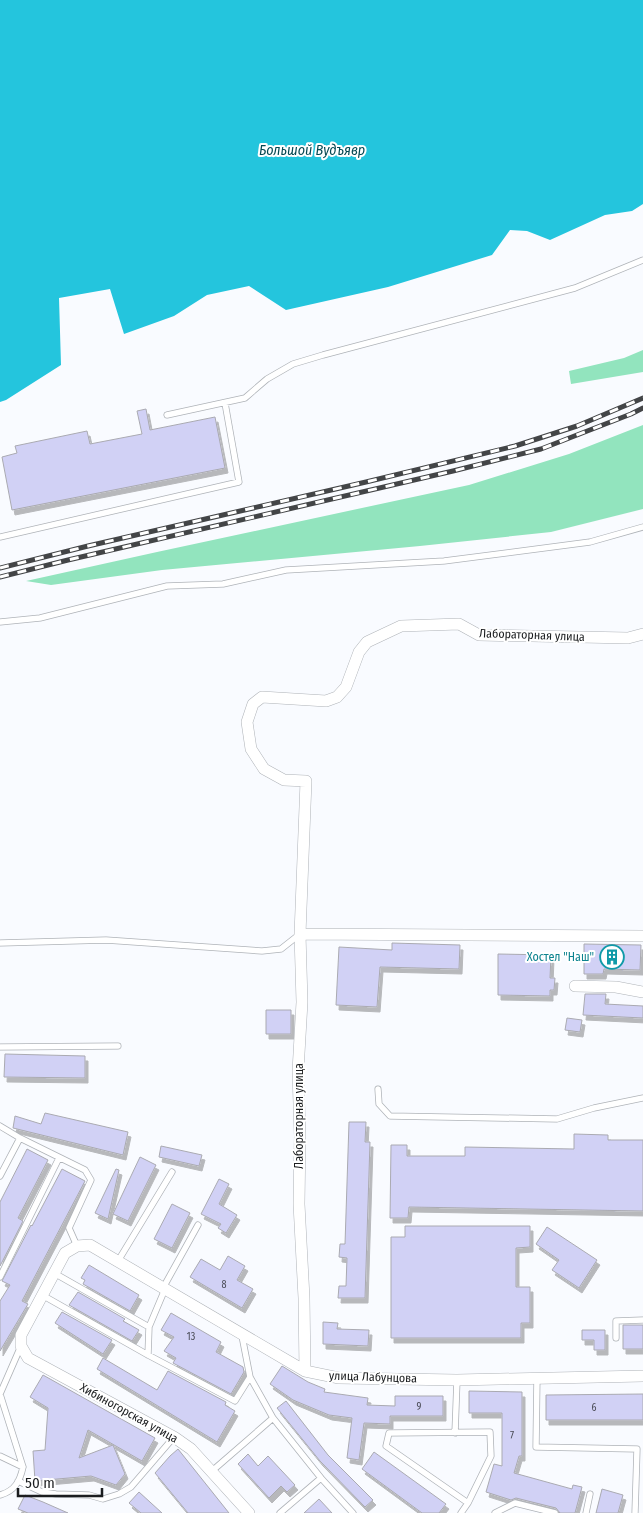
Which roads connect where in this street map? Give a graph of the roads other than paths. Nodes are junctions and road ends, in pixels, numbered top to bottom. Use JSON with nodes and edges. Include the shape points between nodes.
{"nodes":[{"id":1,"x":643,"y":260,"type":"edge"},
{"id":2,"x":225,"y":403,"type":"junction"},
{"id":3,"x":167,"y":415,"type":"dead end"},
{"id":4,"x":643,"y":527,"type":"edge"},
{"id":5,"x":0,"y":538,"type":"edge"},
{"id":6,"x":0,"y":622,"type":"edge"},
{"id":7,"x":643,"y":634,"type":"edge"},
{"id":8,"x":300,"y":934,"type":"junction"},
{"id":9,"x":643,"y":936,"type":"edge"},
{"id":10,"x":0,"y":943,"type":"edge"},
{"id":11,"x":575,"y":986,"type":"dead end"},
{"id":12,"x":643,"y":992,"type":"edge"},
{"id":13,"x":118,"y":1046,"type":"dead end"},
{"id":14,"x":0,"y":1047,"type":"edge"},
{"id":15,"x":378,"y":1089,"type":"dead end"},
{"id":16,"x":643,"y":1098,"type":"edge"},
{"id":17,"x":0,"y":1126,"type":"edge"},
{"id":18,"x":20,"y":1138,"type":"junction"},
{"id":19,"x":59,"y":1158,"type":"junction"},
{"id":20,"x":172,"y":1172,"type":"dead end"},
{"id":21,"x":0,"y":1176,"type":"edge"},
{"id":22,"x":198,"y":1225,"type":"dead end"},
{"id":23,"x":77,"y":1246,"type":"junction"},
{"id":24,"x":118,"y":1262,"type":"junction"},
{"id":25,"x":54,"y":1273,"type":"junction"},
{"id":26,"x":0,"y":1276,"type":"edge"},
{"id":27,"x":164,"y":1288,"type":"junction"},
{"id":28,"x":42,"y":1295,"type":"junction"},
{"id":29,"x":643,"y":1320,"type":"edge"},
{"id":30,"x":149,"y":1327,"type":"junction"},
{"id":31,"x":241,"y":1333,"type":"junction"},
{"id":32,"x":616,"y":1338,"type":"dead end"},
{"id":33,"x":20,"y":1346,"type":"junction"},
{"id":34,"x":148,"y":1355,"type":"junction"},
{"id":35,"x":305,"y":1371,"type":"junction"},
{"id":36,"x":643,"y":1376,"type":"edge"},
{"id":37,"x":250,"y":1377,"type":"junction"},
{"id":38,"x":537,"y":1377,"type":"junction"},
{"id":39,"x":457,"y":1380,"type":"junction"},
{"id":40,"x":0,"y":1394,"type":"edge"},
{"id":41,"x":273,"y":1418,"type":"junction"},
{"id":42,"x":455,"y":1433,"type":"junction"},
{"id":43,"x":174,"y":1436,"type":"junction"},
{"id":44,"x":0,"y":1456,"type":"edge"},
{"id":45,"x":23,"y":1467,"type":"junction"},
{"id":46,"x":212,"y":1471,"type":"junction"},
{"id":47,"x":321,"y":1478,"type":"junction"},
{"id":48,"x":18,"y":1481,"type":"junction"},
{"id":49,"x":590,"y":1494,"type":"dead end"},
{"id":50,"x":0,"y":1495,"type":"edge"},
{"id":51,"x":468,"y":1504,"type":"junction"},
{"id":52,"x":249,"y":1513,"type":"edge"},
{"id":53,"x":280,"y":1513,"type":"edge"},
{"id":54,"x":353,"y":1513,"type":"edge"},
{"id":55,"x":461,"y":1513,"type":"edge"},
{"id":56,"x":495,"y":1513,"type":"edge"},
{"id":57,"x":555,"y":1513,"type":"edge"},
{"id":58,"x":586,"y":1513,"type":"edge"},
{"id":59,"x":635,"y":1513,"type":"edge"}],
"edges":[{"from":1,"to":2,"type":"lane","via":[[575,288],[293,364],[267,379],[245,398]]},
{"from":2,"to":3,"type":"lane"},
{"from":2,"to":5,"type":"lane","via":[[239,482]]},
{"from":4,"to":6,"type":"lane","via":[[590,542],[444,561],[286,570],[223,584],[167,586],[40,618]]},
{"from":7,"to":8,"type":"street","name":"Лабораторная улица","via":[[628,638],[479,635],[459,624],[401,626],[367,642],[359,652],[346,687],[337,697],[326,701],[262,697],[253,704],[248,722],[251,749],[264,769],[284,780],[306,781]]},
{"from":8,"to":9,"type":"street"},
{"from":8,"to":10,"type":"lane","via":[[281,949],[262,951],[106,940]]},
{"from":8,"to":35,"type":"street","name":"Лабораторная улица","via":[[299,1204]]},
{"from":11,"to":12,"type":"street","via":[[616,987]]},
{"from":13,"to":14,"type":"lane"},
{"from":15,"to":16,"type":"lane","via":[[379,1104],[390,1116],[557,1119]]},
{"from":17,"to":18,"type":"lane"},
{"from":18,"to":19,"type":"lane"},
{"from":18,"to":21,"type":"lane"},
{"from":19,"to":23,"type":"lane","via":[[85,1170],[91,1180],[69,1228]]},
{"from":19,"to":26,"type":"lane"},
{"from":20,"to":24,"type":"lane"},
{"from":22,"to":27,"type":"lane"},
{"from":23,"to":24,"type":"street","name":"улица Лабунцова","via":[[90,1245]]},
{"from":23,"to":25,"type":"street","via":[[65,1253]]},
{"from":24,"to":27,"type":"street","name":"улица Лабунцова"},
{"from":25,"to":28,"type":"street"},
{"from":25,"to":30,"type":"lane"},
{"from":27,"to":30,"type":"lane"},
{"from":27,"to":31,"type":"street","name":"улица Лабунцова"},
{"from":28,"to":33,"type":"street","via":[[21,1335]]},
{"from":28,"to":34,"type":"lane"},
{"from":29,"to":32,"type":"lane","via":[[616,1322]]},
{"from":30,"to":34,"type":"lane"},
{"from":31,"to":35,"type":"street","name":"улица Лабунцова"},
{"from":31,"to":37,"type":"lane"},
{"from":33,"to":40,"type":"lane"},
{"from":33,"to":43,"type":"street","name":"Хибиногорская улица","via":[[28,1358]]},
{"from":34,"to":37,"type":"lane","via":[[235,1401]]},
{"from":35,"to":39,"type":"street","name":"улица Лабунцова","via":[[339,1378]]},
{"from":36,"to":38,"type":"street","name":"улица Лабунцова"},
{"from":37,"to":41,"type":"lane"},
{"from":38,"to":39,"type":"street","name":"улица Лабунцова"},
{"from":38,"to":59,"type":"lane","via":[[536,1447],[638,1449]]},
{"from":39,"to":42,"type":"lane"},
{"from":40,"to":45,"type":"lane"},
{"from":41,"to":46,"type":"lane"},
{"from":41,"to":47,"type":"lane"},
{"from":42,"to":51,"type":"lane","via":[[490,1432],[491,1456]]},
{"from":42,"to":51,"type":"lane","via":[[389,1433],[386,1446]]},
{"from":43,"to":46,"type":"street","name":"Хибиногорская улица"},
{"from":43,"to":48,"type":"lane","via":[[131,1487],[102,1500],[89,1495],[42,1492]]},
{"from":44,"to":45,"type":"lane"},
{"from":45,"to":48,"type":"lane"},
{"from":46,"to":52,"type":"street","name":"Хибиногорская улица"},
{"from":47,"to":53,"type":"lane"},
{"from":47,"to":54,"type":"lane"},
{"from":48,"to":50,"type":"lane","via":[[15,1487]]},
{"from":49,"to":58,"type":"lane"},
{"from":51,"to":55,"type":"lane"},
{"from":56,"to":57,"type":"lane","via":[[515,1502]]}]}
